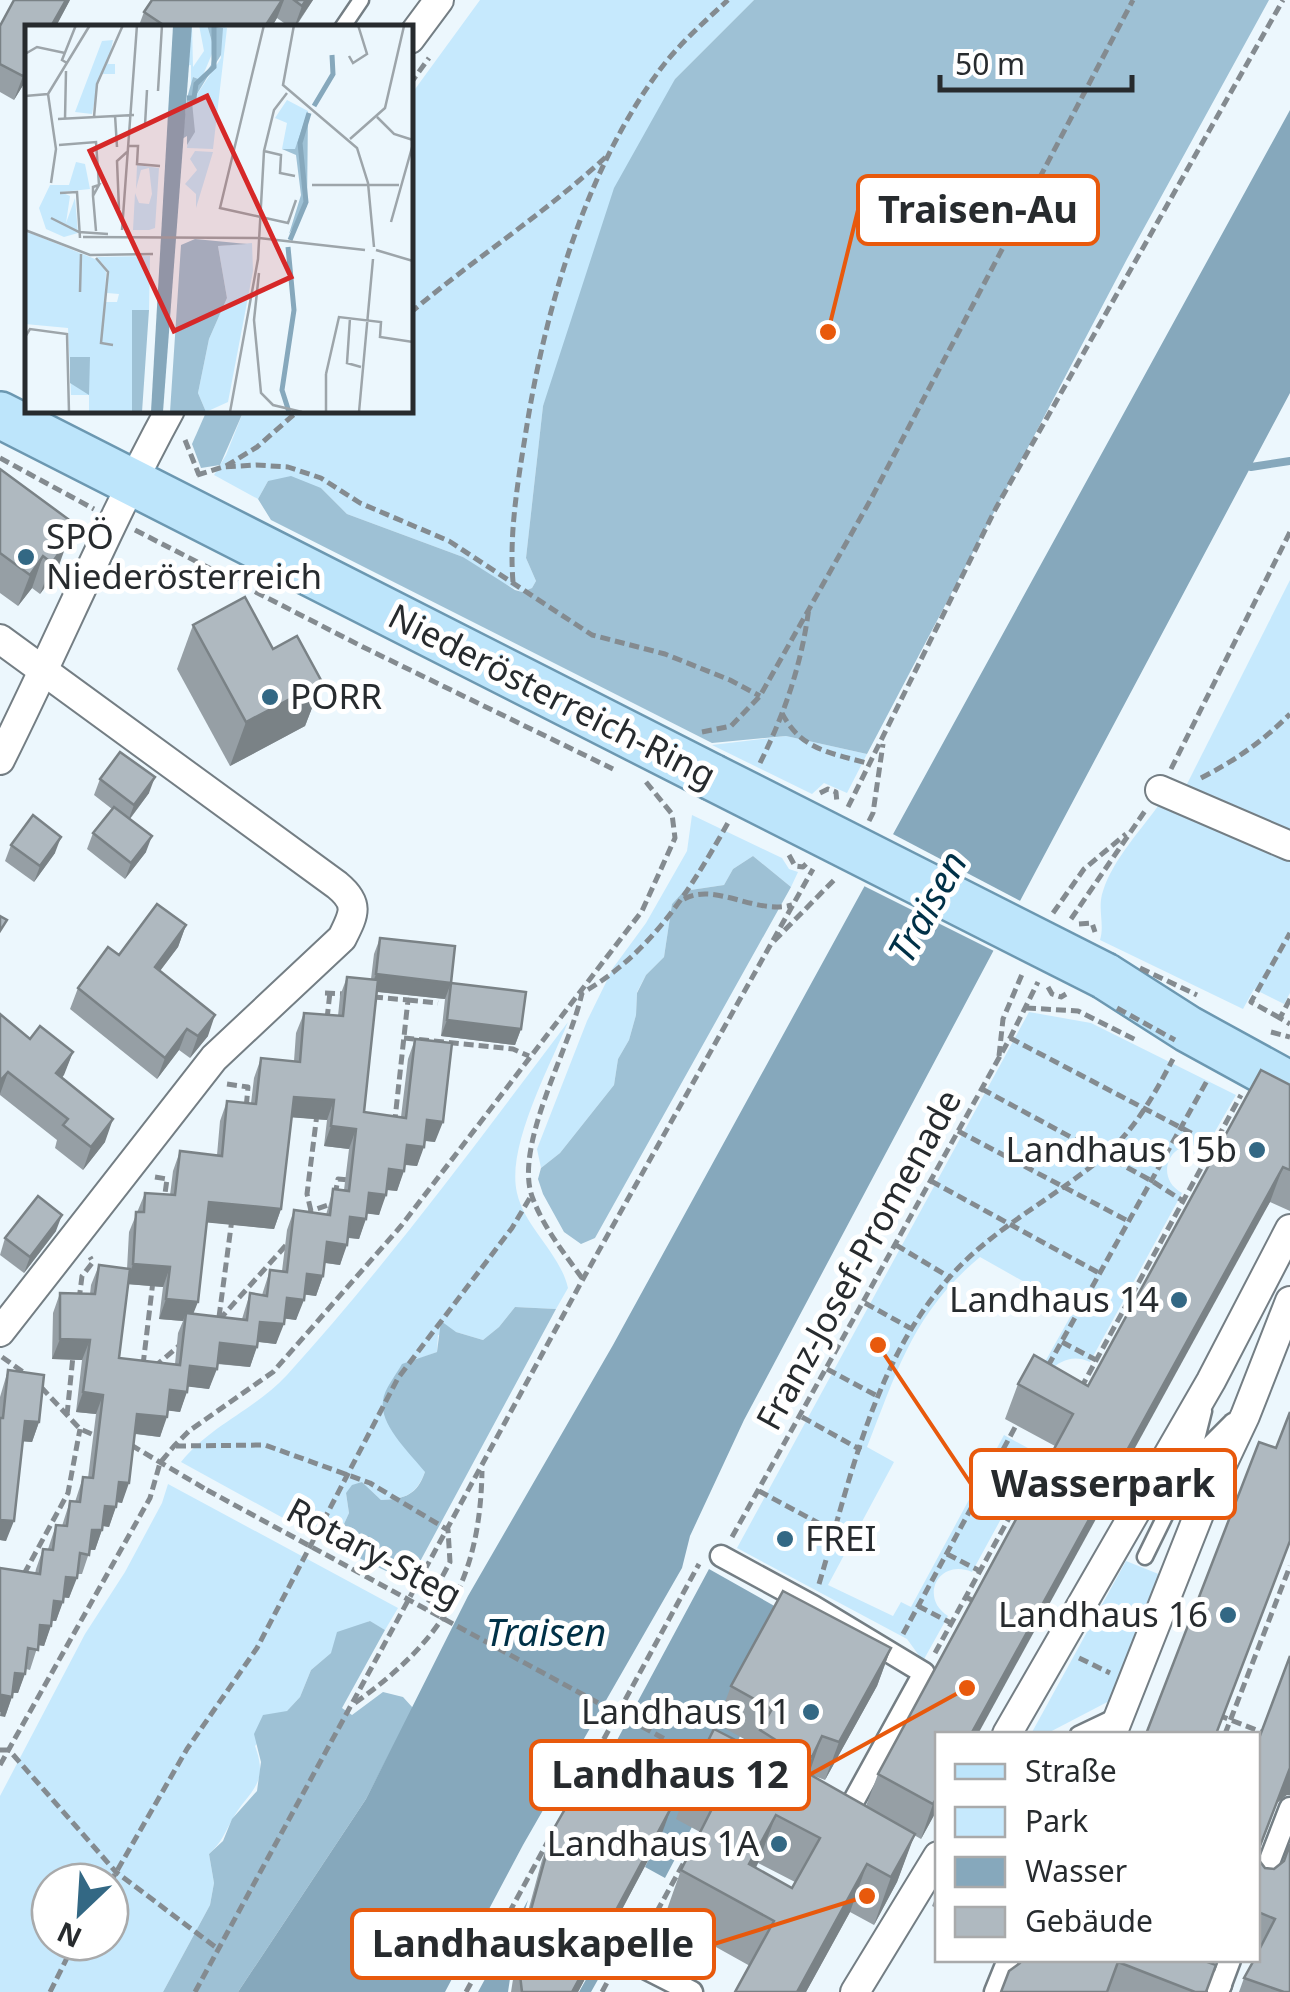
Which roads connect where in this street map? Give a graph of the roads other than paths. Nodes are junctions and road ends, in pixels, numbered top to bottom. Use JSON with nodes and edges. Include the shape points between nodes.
{"nodes":[{"id":1,"x":361,"y":0,"type":"edge"},
{"id":2,"x":439,"y":0,"type":"edge"},
{"id":3,"x":344,"y":25,"type":"edge"},
{"id":4,"x":412,"y":36,"type":"edge"},
{"id":5,"x":0,"y":416,"type":"edge"},
{"id":6,"x":181,"y":418,"type":"edge"},
{"id":7,"x":122,"y":502,"type":"junction"},
{"id":8,"x":0,"y":639,"type":"edge"},
{"id":9,"x":44,"y":671,"type":"junction"},
{"id":10,"x":0,"y":760,"type":"edge"},
{"id":11,"x":1160,"y":790,"type":"road end"},
{"id":12,"x":1290,"y":846,"type":"edge"},
{"id":13,"x":1105,"y":976,"type":"junction"},
{"id":14,"x":1285,"y":1036,"type":"edge"},
{"id":15,"x":1290,"y":1085,"type":"edge"},
{"id":16,"x":1290,"y":1229,"type":"edge"},
{"id":17,"x":1290,"y":1300,"type":"edge"},
{"id":18,"x":0,"y":1332,"type":"edge"},
{"id":19,"x":1211,"y":1381,"type":"junction"},
{"id":20,"x":1254,"y":1395,"type":"junction"},
{"id":21,"x":1191,"y":1463,"type":"junction"},
{"id":22,"x":722,"y":1556,"type":"road end"},
{"id":23,"x":1145,"y":1557,"type":"dead end"},
{"id":24,"x":1116,"y":1724,"type":"edge"},
{"id":25,"x":1008,"y":1732,"type":"edge"},
{"id":26,"x":1086,"y":1732,"type":"edge"},
{"id":27,"x":1290,"y":1808,"type":"edge"},
{"id":28,"x":838,"y":1832,"type":"edge"},
{"id":29,"x":923,"y":1867,"type":"edge"},
{"id":30,"x":1260,"y":1885,"type":"edge"},
{"id":31,"x":631,"y":1961,"type":"road end"},
{"id":32,"x":1007,"y":1962,"type":"edge"},
{"id":33,"x":1159,"y":1962,"type":"edge"},
{"id":34,"x":1229,"y":1962,"type":"edge"},
{"id":35,"x":1219,"y":1988,"type":"edge"},
{"id":36,"x":688,"y":1991,"type":"edge"},
{"id":37,"x":855,"y":1992,"type":"edge"},
{"id":38,"x":995,"y":1992,"type":"edge"}],
"edges":[{"from":1,"to":3,"type":"lane"},
{"from":2,"to":4,"type":"street"},
{"from":5,"to":7,"type":"main road","name":"Niederösterreich-Ring"},
{"from":6,"to":7,"type":"street"},
{"from":7,"to":9,"type":"street"},
{"from":7,"to":13,"type":"main road","name":"Niederösterreich-Ring","bridge":true,"via":[[712,777]]},
{"from":8,"to":9,"type":"street"},
{"from":9,"to":10,"type":"street"},
{"from":9,"to":18,"type":"street","via":[[350,895],[352,912],[342,938],[214,1058]]},
{"from":11,"to":12,"type":"street"},
{"from":13,"to":14,"type":"main road","name":"Niederösterreich-Ring","via":[[1261,1044]]},
{"from":13,"to":15,"type":"main road","name":"Niederösterreich-Ring"},
{"from":16,"to":19,"type":"street"},
{"from":17,"to":20,"type":"street"},
{"from":19,"to":21,"type":"lane"},
{"from":19,"to":25,"type":"street"},
{"from":20,"to":21,"type":"lane"},
{"from":20,"to":24,"type":"street"},
{"from":21,"to":23,"type":"lane"},
{"from":22,"to":28,"type":"street","via":[[924,1673]]},
{"from":24,"to":26,"type":"lane"},
{"from":27,"to":30,"type":"street"},
{"from":29,"to":37,"type":"street"},
{"from":31,"to":36,"type":"street"},
{"from":32,"to":38,"type":"street"},
{"from":33,"to":35,"type":"street"},
{"from":34,"to":35,"type":"street"}]}
